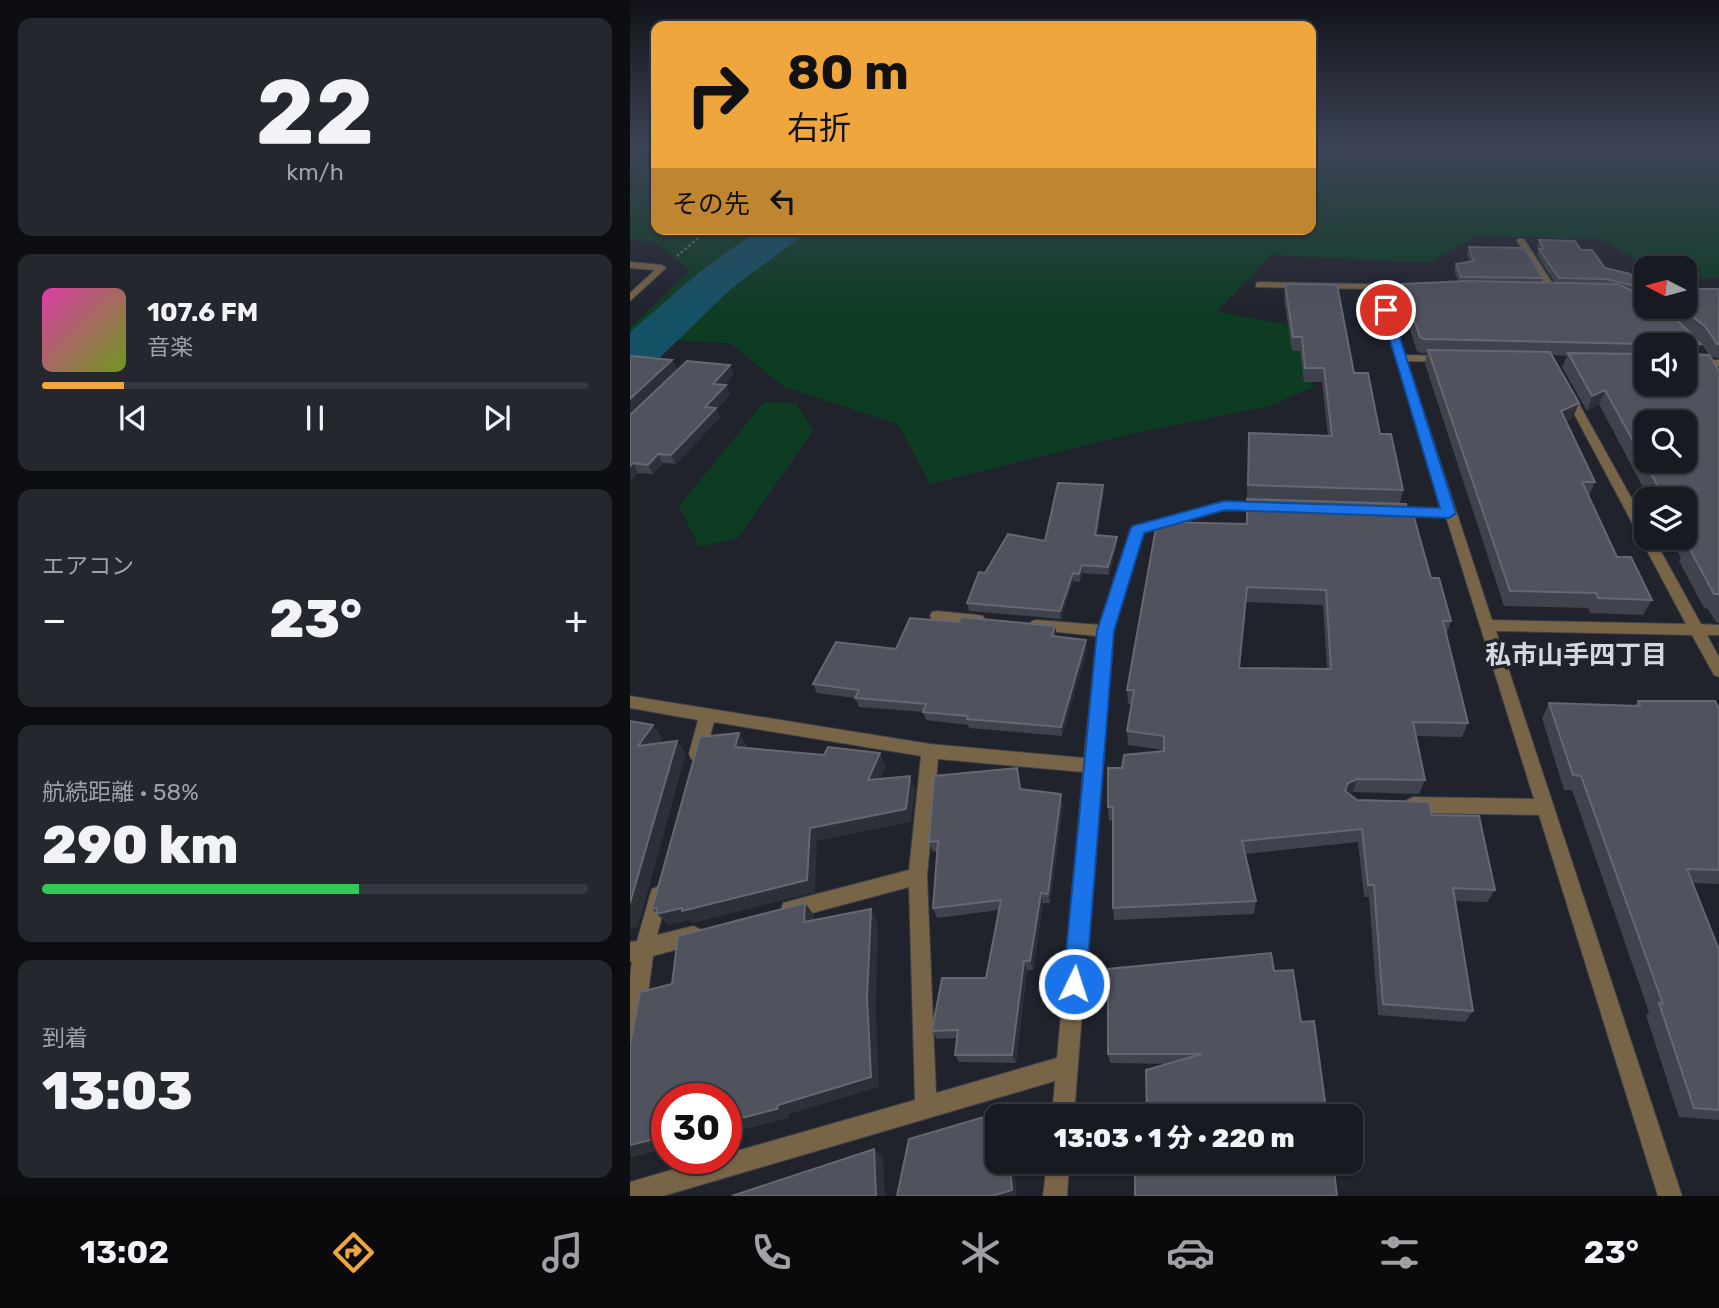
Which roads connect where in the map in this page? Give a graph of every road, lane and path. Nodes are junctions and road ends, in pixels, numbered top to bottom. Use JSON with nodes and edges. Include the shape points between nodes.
{"nodes":[{"id":1,"x":702,"y":235,"type":"edge"},
{"id":2,"x":1521,"y":241,"type":"dead end"},
{"id":3,"x":630,"y":265,"type":"edge"},
{"id":4,"x":662,"y":268,"type":"junction"},
{"id":5,"x":1259,"y":285,"type":"dead end"},
{"id":6,"x":1378,"y":286,"type":"junction"},
{"id":7,"x":1431,"y":287,"type":"edge"},
{"id":8,"x":1537,"y":288,"type":"edge"},
{"id":9,"x":1550,"y":289,"type":"junction"},
{"id":10,"x":1563,"y":289,"type":"edge"},
{"id":11,"x":630,"y":298,"type":"edge"},
{"id":12,"x":1401,"y":358,"type":"junction"},
{"id":13,"x":1701,"y":358,"type":"junction"},
{"id":14,"x":1456,"y":359,"type":"edge"},
{"id":15,"x":1697,"y":359,"type":"edge"},
{"id":16,"x":1719,"y":363,"type":"edge"},
{"id":17,"x":1711,"y":373,"type":"edge"},
{"id":18,"x":1564,"y":385,"type":"edge"},
{"id":19,"x":1277,"y":508,"type":"edge"},
{"id":20,"x":1383,"y":511,"type":"edge"},
{"id":21,"x":1449,"y":513,"type":"junction"},
{"id":22,"x":937,"y":616,"type":"dead end"},
{"id":23,"x":989,"y":621,"type":"edge"},
{"id":24,"x":1028,"y":624,"type":"edge"},
{"id":25,"x":1486,"y":625,"type":"junction"},
{"id":26,"x":1696,"y":629,"type":"junction"},
{"id":27,"x":1719,"y":630,"type":"edge"},
{"id":28,"x":1105,"y":631,"type":"junction"},
{"id":29,"x":1719,"y":671,"type":"edge"},
{"id":30,"x":630,"y":702,"type":"edge"},
{"id":31,"x":708,"y":714,"type":"junction"},
{"id":32,"x":929,"y":751,"type":"junction"},
{"id":33,"x":694,"y":766,"type":"edge"},
{"id":34,"x":1092,"y":766,"type":"junction"},
{"id":35,"x":1394,"y":804,"type":"edge"},
{"id":36,"x":1545,"y":807,"type":"junction"},
{"id":37,"x":666,"y":871,"type":"edge"},
{"id":38,"x":918,"y":876,"type":"junction"},
{"id":39,"x":775,"y":914,"type":"edge"},
{"id":40,"x":710,"y":931,"type":"edge"},
{"id":41,"x":637,"y":950,"type":"edge"},
{"id":42,"x":630,"y":1046,"type":"edge"},
{"id":43,"x":1068,"y":1066,"type":"junction"},
{"id":44,"x":1064,"y":1104,"type":"edge"},
{"id":45,"x":926,"y":1108,"type":"junction"},
{"id":46,"x":1057,"y":1174,"type":"edge"},
{"id":47,"x":630,"y":1194,"type":"edge"},
{"id":48,"x":1055,"y":1196,"type":"edge"},
{"id":49,"x":1670,"y":1196,"type":"edge"}],
"edges":[{"from":1,"to":4,"type":"path"},
{"from":2,"to":9,"type":"street"},
{"from":3,"to":4,"type":"street"},
{"from":4,"to":11,"type":"street"},
{"from":5,"to":6,"type":"street"},
{"from":6,"to":7,"type":"street"},
{"from":6,"to":12,"type":"street"},
{"from":8,"to":9,"type":"street"},
{"from":9,"to":10,"type":"street"},
{"from":12,"to":14,"type":"street"},
{"from":12,"to":21,"type":"street"},
{"from":13,"to":15,"type":"street"},
{"from":13,"to":16,"type":"street"},
{"from":13,"to":17,"type":"street"},
{"from":18,"to":26,"type":"street"},
{"from":19,"to":28,"type":"street","via":[[1224,506],[1138,530]]},
{"from":20,"to":21,"type":"street"},
{"from":21,"to":25,"type":"street"},
{"from":22,"to":23,"type":"street"},
{"from":24,"to":28,"type":"street"},
{"from":25,"to":26,"type":"street"},
{"from":25,"to":36,"type":"street"},
{"from":26,"to":27,"type":"street"},
{"from":26,"to":29,"type":"street"},
{"from":28,"to":34,"type":"street"},
{"from":30,"to":31,"type":"street"},
{"from":31,"to":32,"type":"street"},
{"from":31,"to":33,"type":"street"},
{"from":32,"to":34,"type":"street"},
{"from":32,"to":38,"type":"street"},
{"from":34,"to":43,"type":"street"},
{"from":35,"to":36,"type":"street"},
{"from":36,"to":49,"type":"street"},
{"from":37,"to":41,"type":"street"},
{"from":38,"to":39,"type":"street"},
{"from":38,"to":45,"type":"street"},
{"from":40,"to":41,"type":"street"},
{"from":41,"to":42,"type":"street"},
{"from":43,"to":44,"type":"street"},
{"from":43,"to":45,"type":"street"},
{"from":45,"to":47,"type":"street"},
{"from":46,"to":48,"type":"street"}]}
